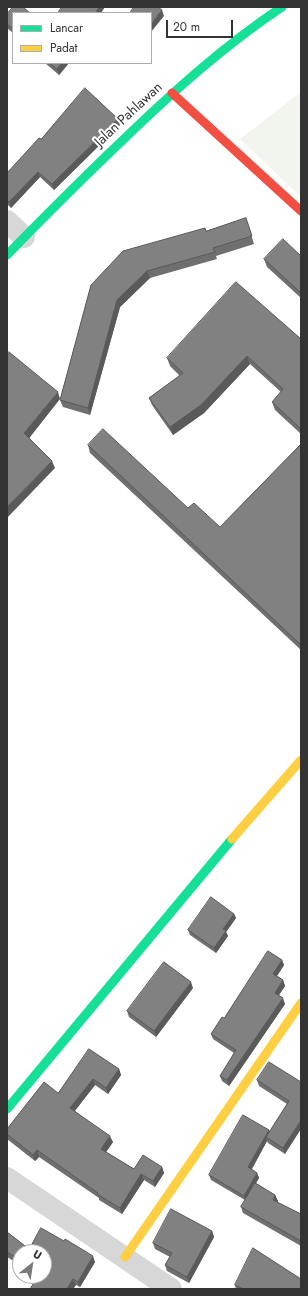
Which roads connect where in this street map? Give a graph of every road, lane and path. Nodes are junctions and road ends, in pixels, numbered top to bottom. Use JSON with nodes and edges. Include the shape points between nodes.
{"nodes":[{"id":1,"x":282,"y":7,"type":"edge"},
{"id":2,"x":172,"y":93,"type":"junction"},
{"id":3,"x":301,"y":211,"type":"edge"},
{"id":4,"x":7,"y":221,"type":"edge"},
{"id":5,"x":24,"y":237,"type":"junction"},
{"id":6,"x":7,"y":255,"type":"edge"},
{"id":7,"x":301,"y":760,"type":"edge"},
{"id":8,"x":301,"y":1003,"type":"edge"},
{"id":9,"x":7,"y":1109,"type":"edge"},
{"id":10,"x":7,"y":1178,"type":"edge"},
{"id":11,"x":125,"y":1257,"type":"junction"},
{"id":12,"x":171,"y":1289,"type":"edge"}],
"edges":[{"from":1,"to":2,"type":"main road","name":"Jalan Pahlawan","via":[[222,51]]},
{"from":2,"to":3,"type":"main road"},
{"from":2,"to":5,"type":"main road","name":"Jalan Pahlawan"},
{"from":4,"to":5,"type":"street"},
{"from":5,"to":6,"type":"main road","name":"Jalan Pahlawan"},
{"from":7,"to":9,"type":"main road","via":[[207,868]]},
{"from":8,"to":11,"type":"main road"},
{"from":10,"to":11,"type":"street"},
{"from":11,"to":12,"type":"street"}]}
